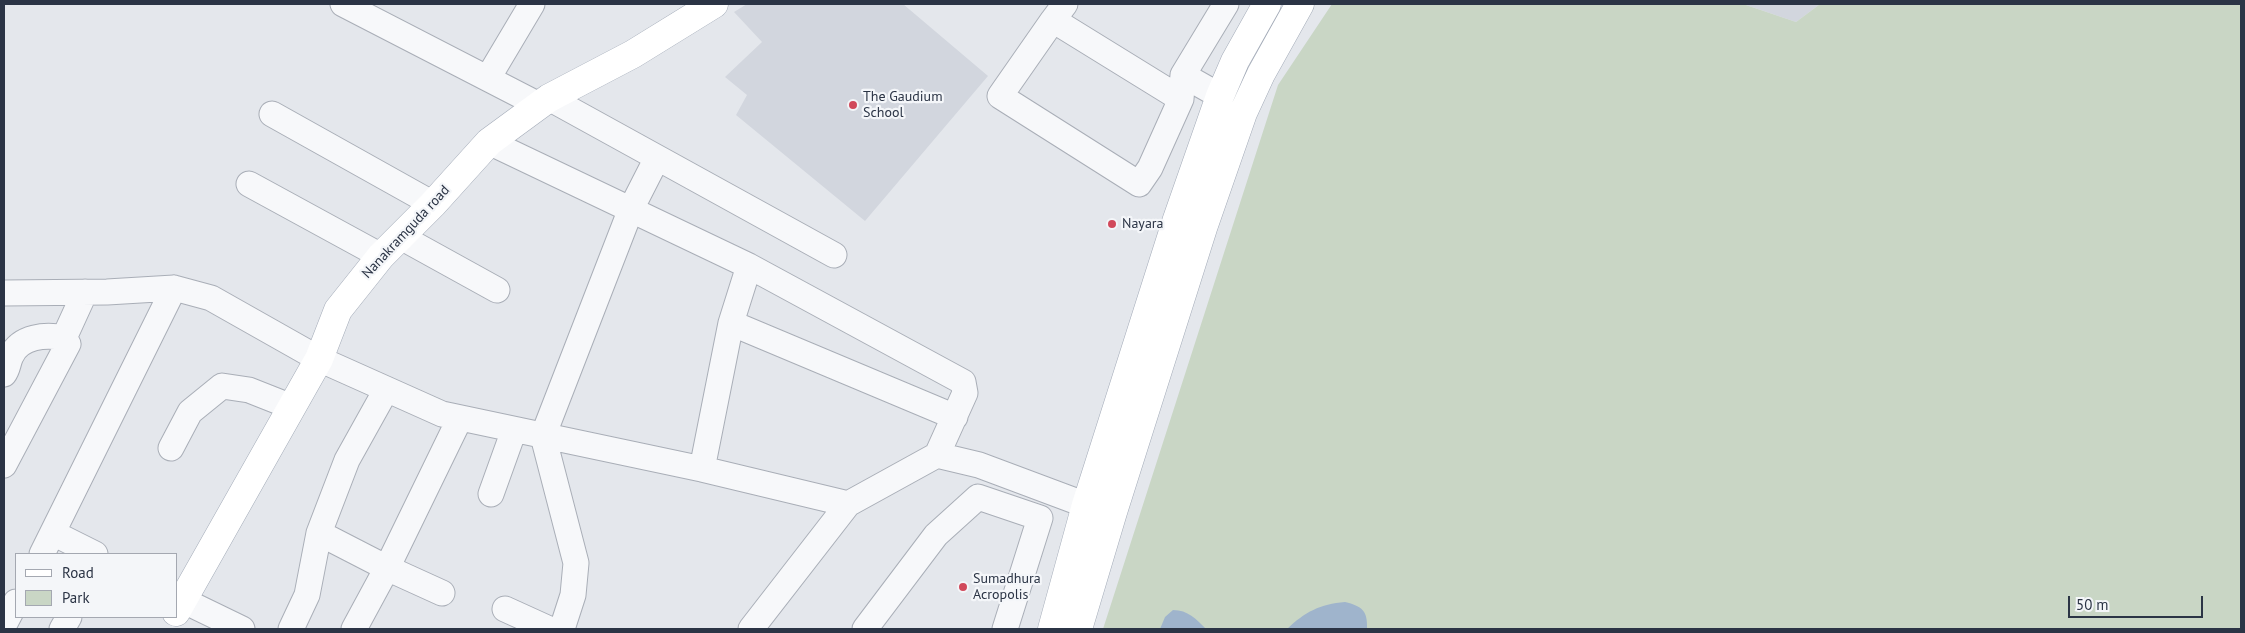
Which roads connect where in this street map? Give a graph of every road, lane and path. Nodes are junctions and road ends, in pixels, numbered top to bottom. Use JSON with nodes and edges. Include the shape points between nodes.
{"nodes":[{"id":1,"x":343,"y":4,"type":"edge"},
{"id":2,"x":532,"y":4,"type":"edge"},
{"id":3,"x":714,"y":4,"type":"edge"},
{"id":4,"x":1226,"y":4,"type":"edge"},
{"id":5,"x":1267,"y":4,"type":"edge"},
{"id":6,"x":1300,"y":4,"type":"edge"},
{"id":7,"x":1059,"y":12,"type":"edge"},
{"id":8,"x":488,"y":78,"type":"junction"},
{"id":9,"x":1182,"y":87,"type":"junction"},
{"id":10,"x":1220,"y":96,"type":"junction"},
{"id":11,"x":544,"y":101,"type":"junction"},
{"id":12,"x":272,"y":114,"type":"dead end"},
{"id":13,"x":489,"y":142,"type":"junction"},
{"id":14,"x":657,"y":158,"type":"junction"},
{"id":15,"x":249,"y":184,"type":"dead end"},
{"id":16,"x":433,"y":204,"type":"junction"},
{"id":17,"x":631,"y":209,"type":"junction"},
{"id":18,"x":401,"y":237,"type":"junction"},
{"id":19,"x":834,"y":254,"type":"dead end"},
{"id":20,"x":380,"y":256,"type":"junction"},
{"id":21,"x":749,"y":266,"type":"junction"},
{"id":22,"x":174,"y":288,"type":"junction"},
{"id":23,"x":497,"y":290,"type":"dead end"},
{"id":24,"x":79,"y":292,"type":"junction"},
{"id":25,"x":4,"y":293,"type":"edge"},
{"id":26,"x":731,"y":323,"type":"junction"},
{"id":27,"x":59,"y":337,"type":"junction"},
{"id":28,"x":319,"y":359,"type":"junction"},
{"id":29,"x":4,"y":374,"type":"edge"},
{"id":30,"x":386,"y":390,"type":"junction"},
{"id":31,"x":292,"y":407,"type":"junction"},
{"id":32,"x":954,"y":417,"type":"junction"},
{"id":33,"x":460,"y":418,"type":"junction"},
{"id":34,"x":514,"y":430,"type":"junction"},
{"id":35,"x":543,"y":436,"type":"junction"},
{"id":36,"x":171,"y":448,"type":"dead end"},
{"id":37,"x":937,"y":455,"type":"junction"},
{"id":38,"x":4,"y":465,"type":"edge"},
{"id":39,"x":702,"y":469,"type":"junction"},
{"id":40,"x":491,"y":494,"type":"dead end"},
{"id":41,"x":848,"y":504,"type":"junction"},
{"id":42,"x":1086,"y":505,"type":"junction"},
{"id":43,"x":53,"y":533,"type":"junction"},
{"id":44,"x":319,"y":533,"type":"junction"},
{"id":45,"x":43,"y":553,"type":"edge"},
{"id":46,"x":92,"y":553,"type":"edge"},
{"id":47,"x":387,"y":568,"type":"junction"},
{"id":48,"x":442,"y":593,"type":"dead end"},
{"id":49,"x":15,"y":604,"type":"edge"},
{"id":50,"x":178,"y":605,"type":"edge"},
{"id":51,"x":178,"y":607,"type":"edge"},
{"id":52,"x":505,"y":609,"type":"dead end"},
{"id":53,"x":68,"y":618,"type":"edge"},
{"id":54,"x":4,"y":625,"type":"edge"},
{"id":55,"x":62,"y":629,"type":"edge"},
{"id":56,"x":242,"y":629,"type":"edge"},
{"id":57,"x":291,"y":629,"type":"edge"},
{"id":58,"x":354,"y":629,"type":"edge"},
{"id":59,"x":549,"y":629,"type":"edge"},
{"id":60,"x":562,"y":629,"type":"edge"},
{"id":61,"x":751,"y":629,"type":"edge"},
{"id":62,"x":865,"y":629,"type":"edge"},
{"id":63,"x":1005,"y":629,"type":"edge"},
{"id":64,"x":1052,"y":629,"type":"edge"},
{"id":65,"x":1078,"y":629,"type":"edge"}],
"edges":[{"from":1,"to":8,"type":"street"},
{"from":2,"to":8,"type":"street"},
{"from":3,"to":11,"type":"main road","name":"Nanakramguda road","via":[[633,54]]},
{"from":4,"to":9,"type":"street"},
{"from":5,"to":10,"type":"main road"},
{"from":6,"to":65,"type":"main road","via":[[1243,113],[1200,237]]},
{"from":7,"to":9,"type":"street"},
{"from":7,"to":9,"type":"street","via":[[1000,96],[1139,184],[1150,168]]},
{"from":8,"to":11,"type":"street"},
{"from":9,"to":10,"type":"street"},
{"from":10,"to":42,"type":"main road","via":[[1177,219]]},
{"from":11,"to":13,"type":"main road","name":"Nanakramguda road"},
{"from":11,"to":14,"type":"street"},
{"from":12,"to":16,"type":"street"},
{"from":13,"to":16,"type":"main road","name":"Nanakramguda road"},
{"from":13,"to":17,"type":"street"},
{"from":14,"to":17,"type":"street"},
{"from":14,"to":19,"type":"street"},
{"from":15,"to":20,"type":"street"},
{"from":16,"to":18,"type":"main road","name":"Nanakramguda road"},
{"from":17,"to":21,"type":"street"},
{"from":17,"to":35,"type":"street"},
{"from":18,"to":20,"type":"main road","name":"Nanakramguda road"},
{"from":18,"to":23,"type":"street"},
{"from":20,"to":28,"type":"main road","name":"Nanakramguda road","via":[[338,310]]},
{"from":21,"to":26,"type":"street"},
{"from":21,"to":32,"type":"street","via":[[963,382],[965,393]]},
{"from":22,"to":24,"type":"street"},
{"from":22,"to":28,"type":"street","via":[[211,298]]},
{"from":22,"to":43,"type":"street"},
{"from":24,"to":25,"type":"street"},
{"from":24,"to":27,"type":"street"},
{"from":26,"to":32,"type":"street"},
{"from":26,"to":39,"type":"street"},
{"from":27,"to":29,"type":"street","via":[[28,340],[17,345]]},
{"from":27,"to":38,"type":"street","via":[[68,344],[67,348]]},
{"from":28,"to":30,"type":"street"},
{"from":28,"to":31,"type":"main road","name":"Nanakramguda road"},
{"from":30,"to":33,"type":"street","via":[[442,414]]},
{"from":30,"to":44,"type":"street","via":[[347,460]]},
{"from":31,"to":36,"type":"street","via":[[249,390],[222,386],[190,412]]},
{"from":31,"to":50,"type":"main road","name":"Nanakramguda road"},
{"from":32,"to":37,"type":"street"},
{"from":33,"to":34,"type":"street"},
{"from":33,"to":47,"type":"street"},
{"from":34,"to":35,"type":"street"},
{"from":34,"to":40,"type":"street"},
{"from":35,"to":39,"type":"street"},
{"from":35,"to":60,"type":"street","via":[[576,563],[573,595]]},
{"from":37,"to":41,"type":"street"},
{"from":37,"to":42,"type":"street","via":[[979,465]]},
{"from":39,"to":41,"type":"street"},
{"from":41,"to":61,"type":"street"},
{"from":42,"to":64,"type":"main road"},
{"from":43,"to":45,"type":"street"},
{"from":43,"to":46,"type":"street"},
{"from":44,"to":47,"type":"street"},
{"from":44,"to":57,"type":"street","via":[[307,595]]},
{"from":47,"to":48,"type":"street"},
{"from":47,"to":58,"type":"street"},
{"from":49,"to":54,"type":"street"},
{"from":51,"to":56,"type":"street"},
{"from":52,"to":59,"type":"street"},
{"from":53,"to":55,"type":"street"},
{"from":62,"to":63,"type":"street","via":[[936,535],[978,497],[1040,518]]}]}
